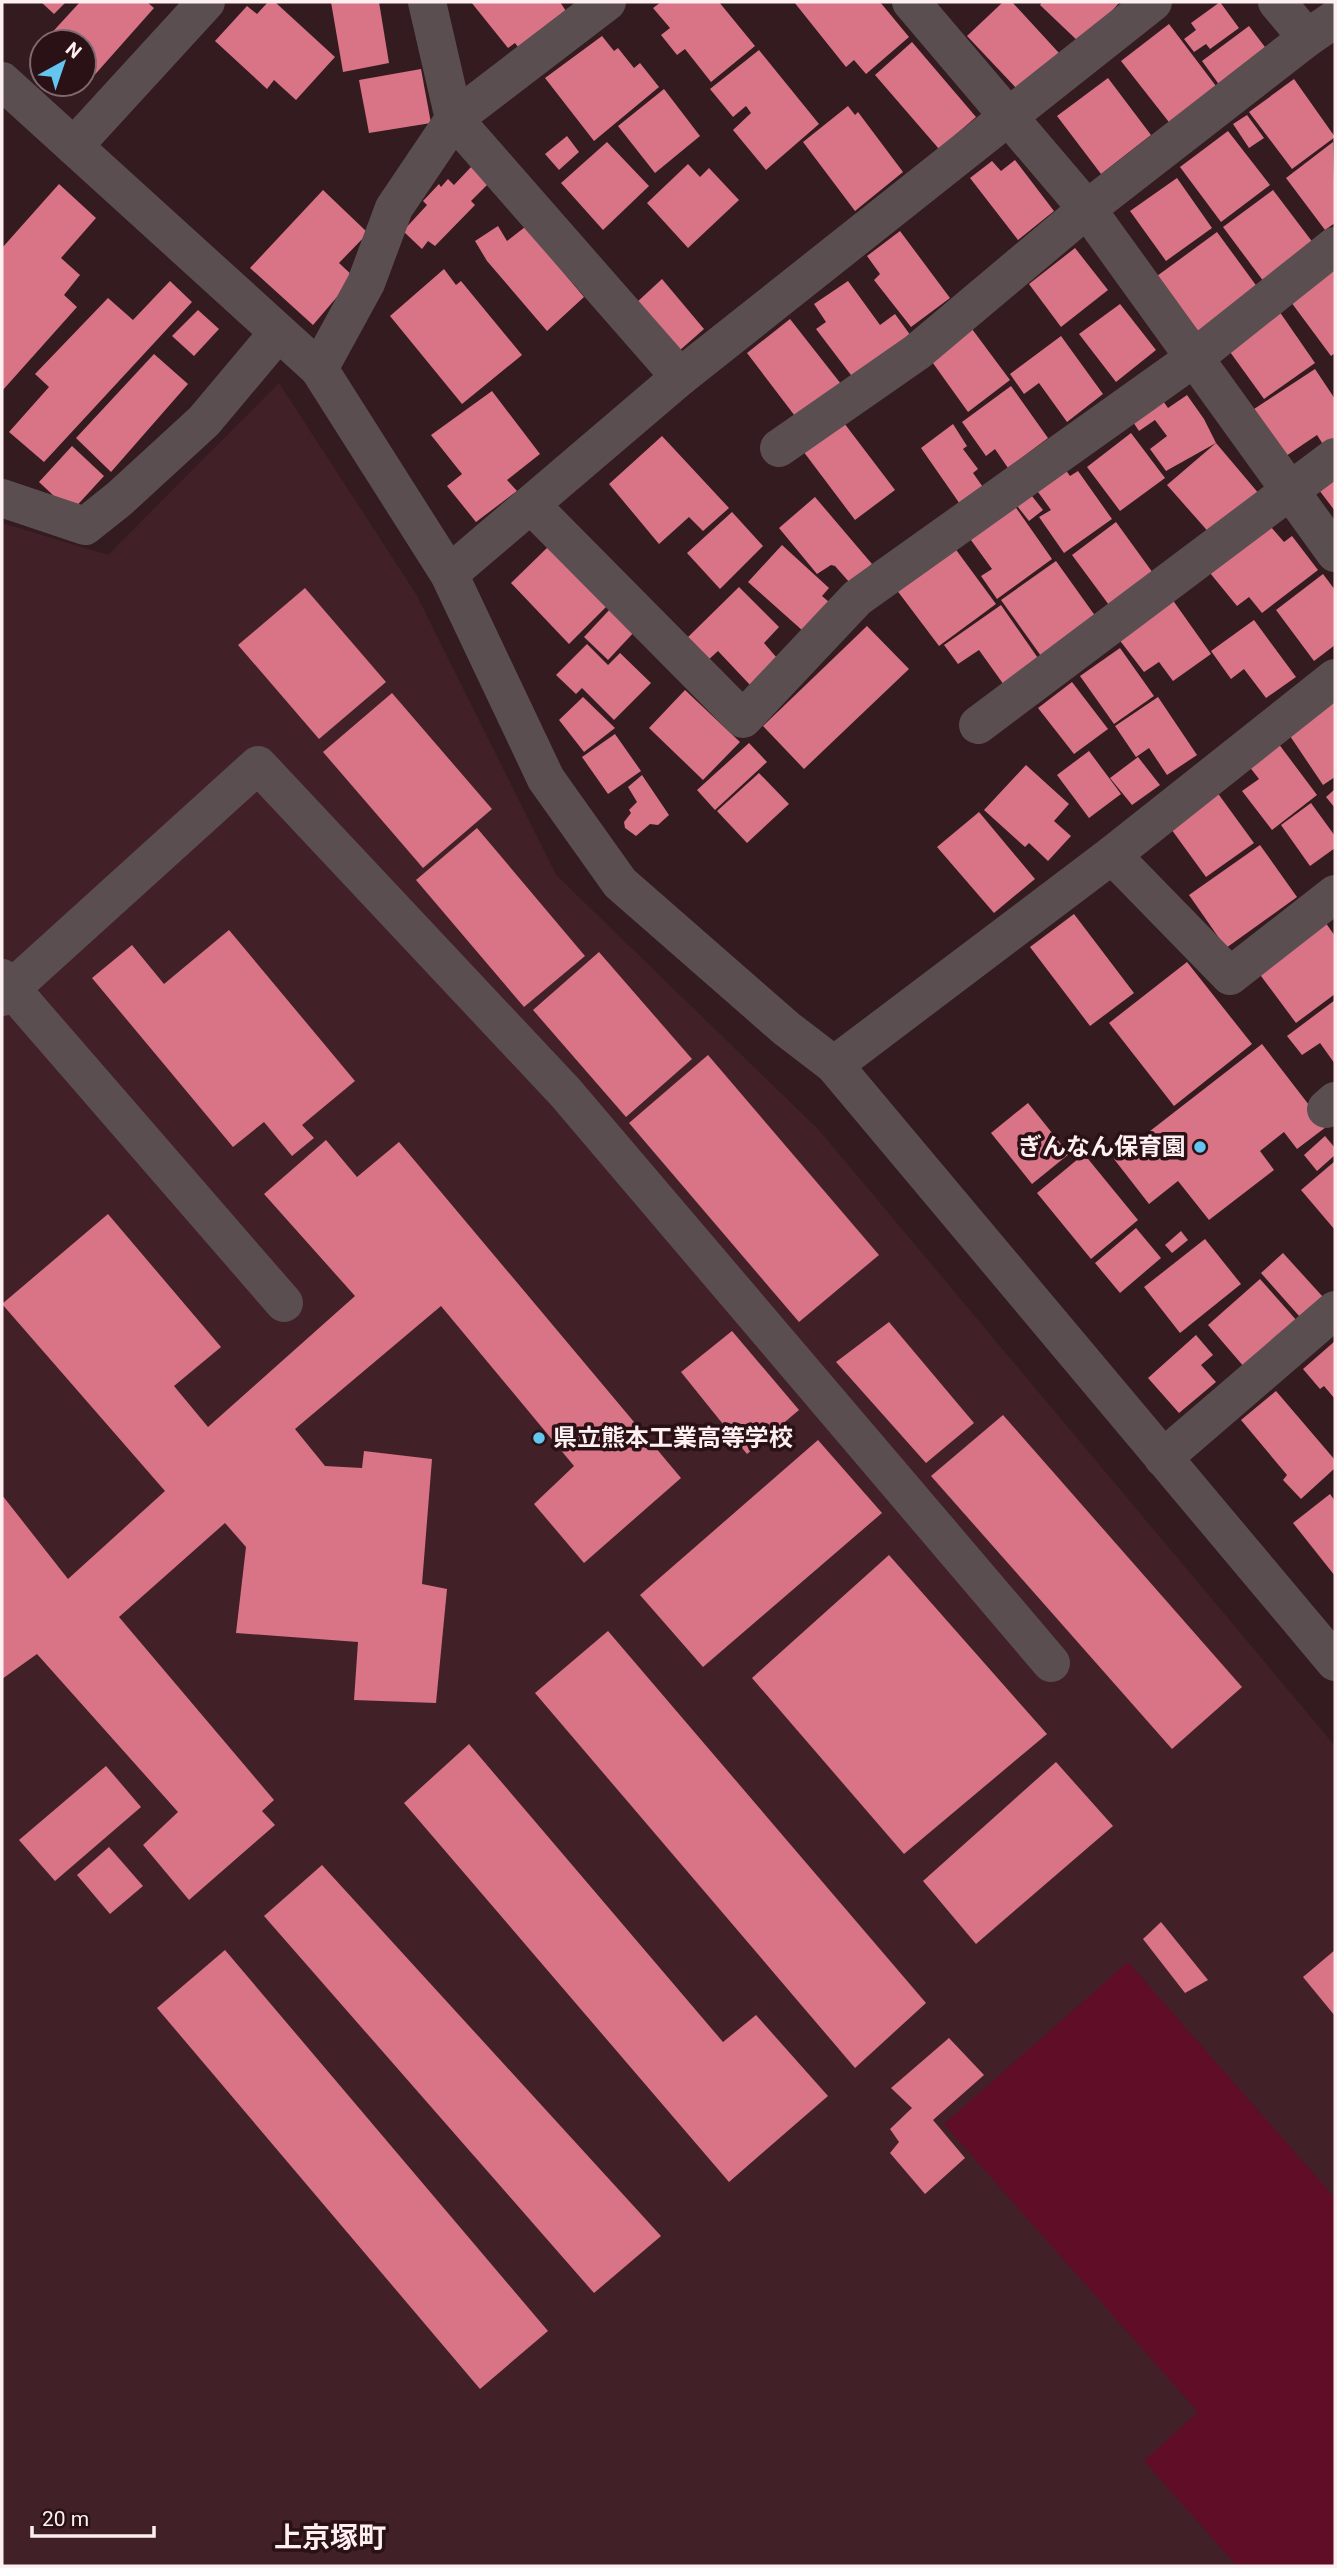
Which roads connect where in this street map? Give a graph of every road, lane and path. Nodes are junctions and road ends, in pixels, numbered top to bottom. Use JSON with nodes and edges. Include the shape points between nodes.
{"nodes":[{"id":1,"x":206,"y":2,"type":"edge"},
{"id":2,"x":427,"y":2,"type":"edge"},
{"id":3,"x":607,"y":2,"type":"edge"},
{"id":4,"x":911,"y":2,"type":"edge"},
{"id":5,"x":1153,"y":2,"type":"edge"},
{"id":6,"x":1277,"y":2,"type":"edge"},
{"id":7,"x":1321,"y":29,"type":"edge"},
{"id":8,"x":2,"y":81,"type":"edge"},
{"id":9,"x":1006,"y":117,"type":"junction"},
{"id":10,"x":454,"y":118,"type":"junction"},
{"id":11,"x":74,"y":146,"type":"junction"},
{"id":12,"x":1087,"y":209,"type":"junction"},
{"id":13,"x":1335,"y":246,"type":"edge"},
{"id":14,"x":277,"y":334,"type":"junction"},
{"id":15,"x":1194,"y":358,"type":"junction"},
{"id":16,"x":318,"y":369,"type":"junction"},
{"id":17,"x":680,"y":377,"type":"junction"},
{"id":18,"x":779,"y":448,"type":"dead end"},
{"id":19,"x":1335,"y":457,"type":"edge"},
{"id":20,"x":1290,"y":491,"type":"junction"},
{"id":21,"x":2,"y":498,"type":"edge"},
{"id":22,"x":531,"y":505,"type":"junction"},
{"id":23,"x":1335,"y":553,"type":"edge"},
{"id":24,"x":449,"y":574,"type":"junction"},
{"id":25,"x":1335,"y":678,"type":"edge"},
{"id":26,"x":978,"y":724,"type":"dead end"},
{"id":27,"x":1112,"y":855,"type":"junction"},
{"id":28,"x":1335,"y":894,"type":"edge"},
{"id":29,"x":5,"y":988,"type":"edge"},
{"id":30,"x":834,"y":1065,"type":"junction"},
{"id":31,"x":284,"y":1303,"type":"dead end"},
{"id":32,"x":1335,"y":1310,"type":"edge"},
{"id":33,"x":1163,"y":1458,"type":"junction"},
{"id":34,"x":1335,"y":1662,"type":"edge"},
{"id":35,"x":1051,"y":1663,"type":"dead end"}],
"edges":[{"from":1,"to":11,"type":"street"},
{"from":2,"to":10,"type":"street"},
{"from":3,"to":10,"type":"street"},
{"from":4,"to":9,"type":"street"},
{"from":5,"to":9,"type":"street"},
{"from":6,"to":7,"type":"street"},
{"from":7,"to":12,"type":"street"},
{"from":8,"to":11,"type":"street"},
{"from":9,"to":12,"type":"street"},
{"from":9,"to":17,"type":"street"},
{"from":10,"to":16,"type":"street","via":[[394,208],[366,283]]},
{"from":10,"to":17,"type":"street"},
{"from":11,"to":14,"type":"street"},
{"from":12,"to":15,"type":"street"},
{"from":12,"to":18,"type":"street","via":[[917,352]]},
{"from":13,"to":15,"type":"street"},
{"from":14,"to":16,"type":"street"},
{"from":14,"to":21,"type":"street","via":[[204,421],[85,526]]},
{"from":15,"to":20,"type":"street"},
{"from":15,"to":22,"type":"street","via":[[857,598],[743,719]]},
{"from":16,"to":24,"type":"street"},
{"from":17,"to":22,"type":"street"},
{"from":19,"to":20,"type":"street"},
{"from":20,"to":23,"type":"street"},
{"from":20,"to":26,"type":"street"},
{"from":22,"to":24,"type":"street"},
{"from":24,"to":30,"type":"street","via":[[546,779],[620,883]]},
{"from":25,"to":27,"type":"street"},
{"from":27,"to":28,"type":"street","via":[[1230,976]]},
{"from":27,"to":30,"type":"street"},
{"from":29,"to":31,"type":"street"},
{"from":29,"to":35,"type":"street","via":[[258,765],[565,1092]]},
{"from":30,"to":33,"type":"street"},
{"from":32,"to":33,"type":"street"},
{"from":33,"to":34,"type":"street"}]}
